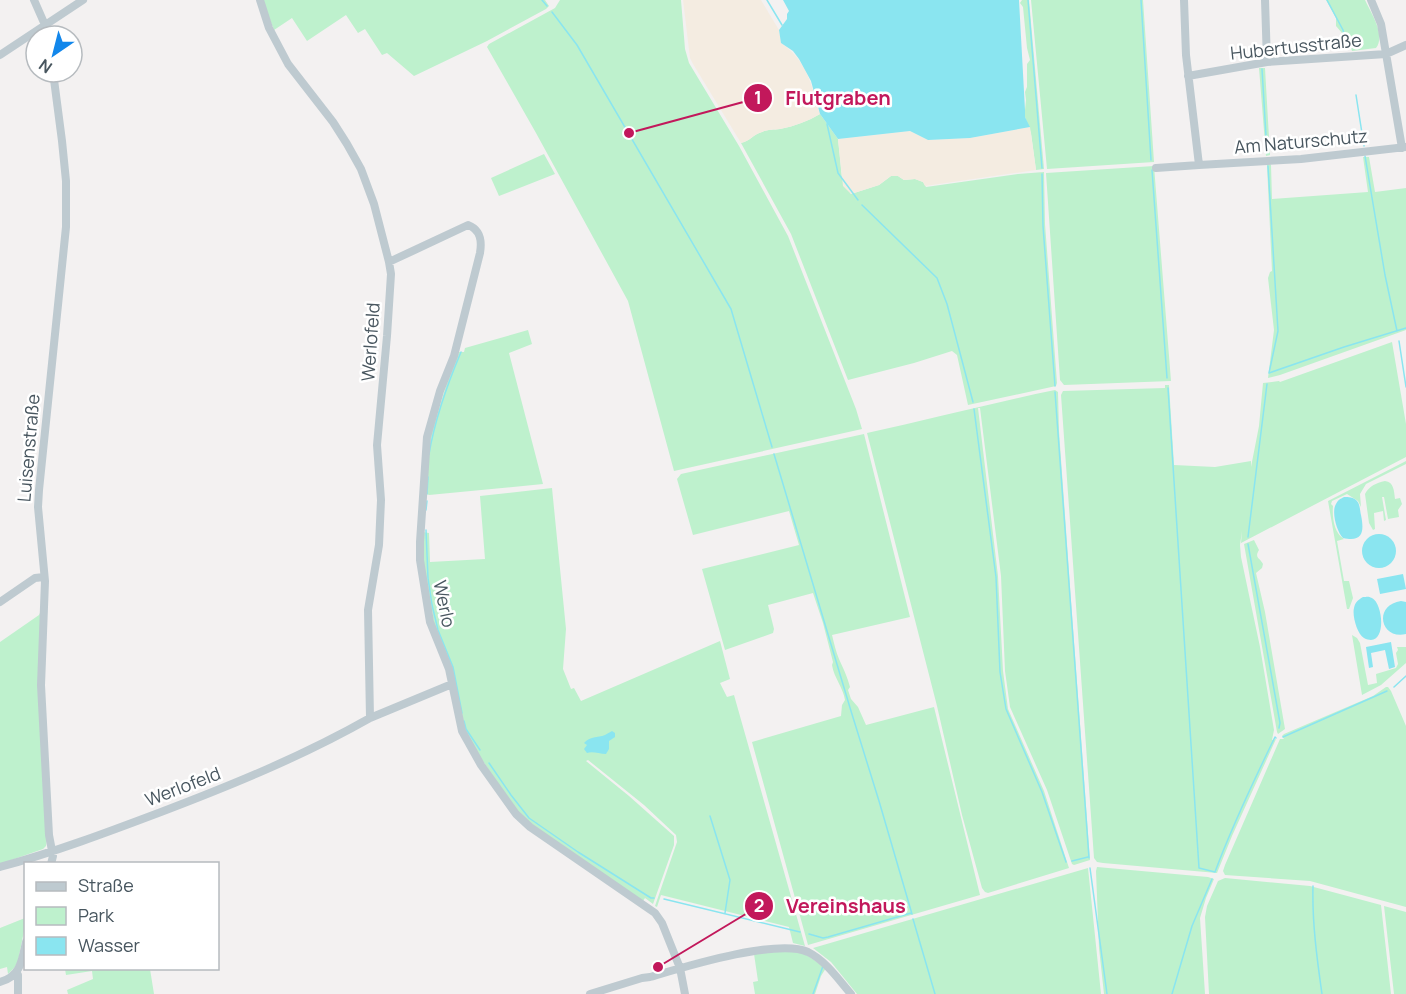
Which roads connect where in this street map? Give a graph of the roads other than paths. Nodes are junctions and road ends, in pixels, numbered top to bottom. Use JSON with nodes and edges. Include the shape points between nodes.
{"nodes":[{"id":1,"x":34,"y":0,"type":"edge"},
{"id":2,"x":83,"y":0,"type":"edge"},
{"id":3,"x":260,"y":0,"type":"edge"},
{"id":4,"x":1184,"y":0,"type":"edge"},
{"id":5,"x":1265,"y":0,"type":"edge"},
{"id":6,"x":1371,"y":0,"type":"edge"},
{"id":7,"x":45,"y":24,"type":"edge"},
{"id":8,"x":47,"y":24,"type":"edge"},
{"id":9,"x":24,"y":39,"type":"edge"},
{"id":10,"x":1406,"y":45,"type":"edge"},
{"id":11,"x":1386,"y":54,"type":"junction"},
{"id":12,"x":0,"y":55,"type":"edge"},
{"id":13,"x":1268,"y":62,"type":"junction"},
{"id":14,"x":1188,"y":76,"type":"junction"},
{"id":15,"x":55,"y":84,"type":"edge"},
{"id":16,"x":1404,"y":148,"type":"edge"},
{"id":17,"x":1198,"y":165,"type":"junction"},
{"id":18,"x":1156,"y":168,"type":"dead end"},
{"id":19,"x":389,"y":262,"type":"junction"},
{"id":20,"x":44,"y":577,"type":"junction"},
{"id":21,"x":0,"y":602,"type":"edge"},
{"id":22,"x":452,"y":684,"type":"junction"},
{"id":23,"x":370,"y":718,"type":"junction"},
{"id":24,"x":51,"y":852,"type":"junction"},
{"id":25,"x":52,"y":862,"type":"edge"},
{"id":26,"x":0,"y":867,"type":"edge"},
{"id":27,"x":24,"y":951,"type":"edge"},
{"id":28,"x":680,"y":968,"type":"junction"},
{"id":29,"x":16,"y":972,"type":"junction"},
{"id":30,"x":0,"y":982,"type":"edge"},
{"id":31,"x":18,"y":994,"type":"edge"},
{"id":32,"x":590,"y":994,"type":"edge"},
{"id":33,"x":685,"y":994,"type":"edge"},
{"id":34,"x":851,"y":994,"type":"edge"}],
"edges":[{"from":1,"to":7,"type":"street"},
{"from":2,"to":8,"type":"street"},
{"from":3,"to":19,"type":"street","name":"Werlofeld","via":[[288,64],[333,122],[361,169]]},
{"from":4,"to":14,"type":"street"},
{"from":5,"to":13,"type":"street"},
{"from":6,"to":11,"type":"street","via":[[1381,24]]},
{"from":9,"to":12,"type":"street"},
{"from":10,"to":11,"type":"street","name":"Hubertusstraße"},
{"from":11,"to":13,"type":"street","name":"Hubertusstraße"},
{"from":11,"to":16,"type":"street"},
{"from":13,"to":14,"type":"street","name":"Hubertusstraße"},
{"from":14,"to":17,"type":"street"},
{"from":15,"to":20,"type":"street","name":"Luisenstraße","via":[[67,218],[39,490]]},
{"from":16,"to":17,"type":"street","name":"Am Naturschutz"},
{"from":17,"to":18,"type":"street","name":"Am Naturschutz"},
{"from":19,"to":22,"type":"street","name":"Werlo","via":[[468,225],[482,240],[454,357],[427,437],[423,481],[420,560],[427,609]]},
{"from":19,"to":23,"type":"street","name":"Werlofeld","via":[[377,445],[380,545],[368,610]]},
{"from":20,"to":21,"type":"street","via":[[35,578]]},
{"from":20,"to":24,"type":"street","name":"Luisenstraße","via":[[41,685]]},
{"from":22,"to":23,"type":"street","name":"Werlofeld"},
{"from":22,"to":28,"type":"street","name":"Werlo","via":[[465,738],[516,814],[547,840],[652,910],[662,923]]},
{"from":23,"to":24,"type":"street","name":"Werlofeld","via":[[209,794]]},
{"from":24,"to":25,"type":"street","name":"Luisenstraße"},
{"from":24,"to":26,"type":"street","name":"Werlofeld"},
{"from":27,"to":29,"type":"street"},
{"from":28,"to":32,"type":"street"},
{"from":28,"to":33,"type":"street","name":"Werlo"},
{"from":28,"to":34,"type":"street","via":[[755,951],[794,948],[828,967]]},
{"from":29,"to":30,"type":"street"},
{"from":29,"to":31,"type":"street"}]}
